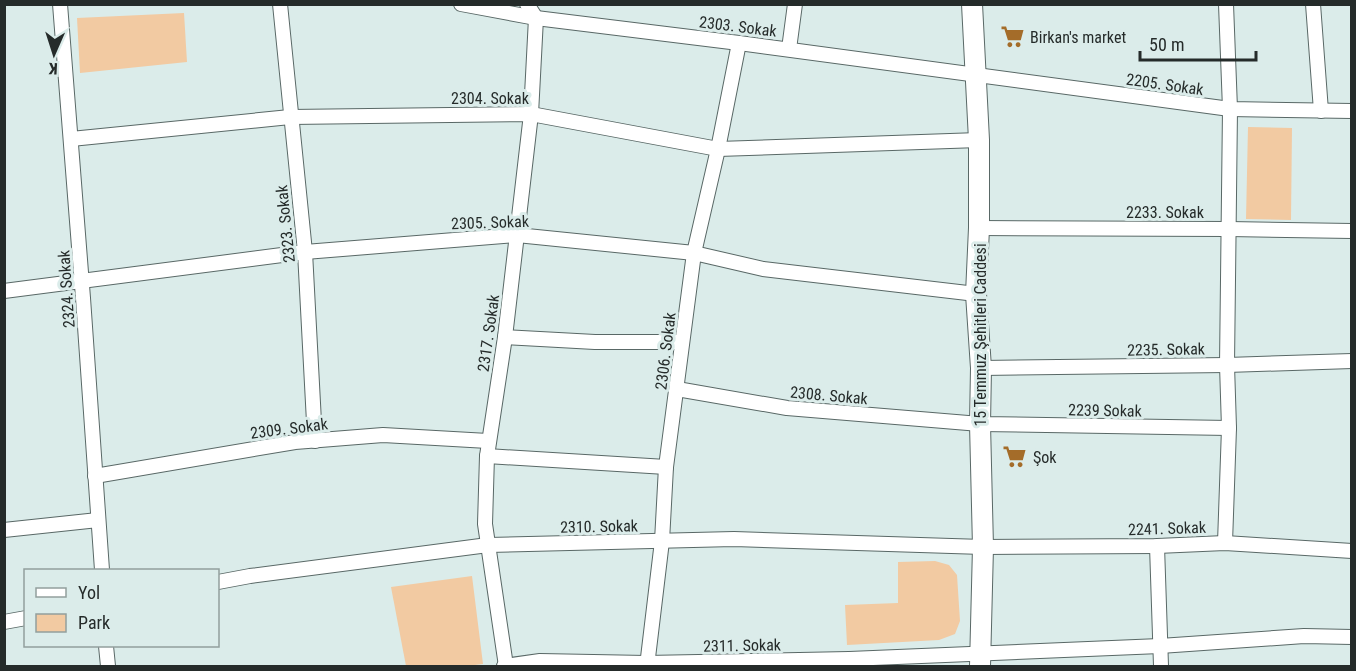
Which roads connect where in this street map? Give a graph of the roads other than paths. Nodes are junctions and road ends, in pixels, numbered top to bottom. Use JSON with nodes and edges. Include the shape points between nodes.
{"nodes":[{"id":1,"x":60,"y":4,"type":"edge"},
{"id":2,"x":280,"y":4,"type":"edge"},
{"id":3,"x":461,"y":4,"type":"edge"},
{"id":4,"x":527,"y":4,"type":"edge"},
{"id":5,"x":795,"y":4,"type":"edge"},
{"id":6,"x":972,"y":4,"type":"edge"},
{"id":7,"x":1226,"y":4,"type":"edge"},
{"id":8,"x":1313,"y":4,"type":"edge"},
{"id":9,"x":536,"y":18,"type":"junction"},
{"id":10,"x":739,"y":43,"type":"junction"},
{"id":11,"x":789,"y":50,"type":"junction"},
{"id":12,"x":976,"y":75,"type":"junction"},
{"id":13,"x":1230,"y":109,"type":"junction"},
{"id":14,"x":1321,"y":111,"type":"junction"},
{"id":15,"x":1352,"y":111,"type":"edge"},
{"id":16,"x":531,"y":114,"type":"junction"},
{"id":17,"x":290,"y":117,"type":"junction"},
{"id":18,"x":71,"y":139,"type":"junction"},
{"id":19,"x":980,"y":140,"type":"junction"},
{"id":20,"x":718,"y":149,"type":"junction"},
{"id":21,"x":979,"y":228,"type":"junction"},
{"id":22,"x":1229,"y":229,"type":"junction"},
{"id":23,"x":1352,"y":231,"type":"edge"},
{"id":24,"x":517,"y":235,"type":"junction"},
{"id":25,"x":305,"y":252,"type":"junction"},
{"id":26,"x":694,"y":253,"type":"junction"},
{"id":27,"x":82,"y":280,"type":"junction"},
{"id":28,"x":4,"y":291,"type":"edge"},
{"id":29,"x":976,"y":294,"type":"junction"},
{"id":30,"x":505,"y":338,"type":"junction"},
{"id":31,"x":682,"y":342,"type":"junction"},
{"id":32,"x":1352,"y":361,"type":"edge"},
{"id":33,"x":1227,"y":365,"type":"junction"},
{"id":34,"x":981,"y":368,"type":"junction"},
{"id":35,"x":677,"y":389,"type":"junction"},
{"id":36,"x":980,"y":424,"type":"junction"},
{"id":37,"x":1229,"y":428,"type":"junction"},
{"id":38,"x":315,"y":441,"type":"junction"},
{"id":39,"x":488,"y":441,"type":"junction"},
{"id":40,"x":487,"y":456,"type":"junction"},
{"id":41,"x":666,"y":467,"type":"junction"},
{"id":42,"x":95,"y":476,"type":"junction"},
{"id":43,"x":98,"y":520,"type":"junction"},
{"id":44,"x":4,"y":530,"type":"edge"},
{"id":45,"x":662,"y":541,"type":"junction"},
{"id":46,"x":1225,"y":543,"type":"junction"},
{"id":47,"x":488,"y":545,"type":"junction"},
{"id":48,"x":1157,"y":546,"type":"junction"},
{"id":49,"x":983,"y":547,"type":"junction"},
{"id":50,"x":1352,"y":551,"type":"edge"},
{"id":51,"x":102,"y":569,"type":"edge"},
{"id":52,"x":219,"y":582,"type":"edge"},
{"id":53,"x":24,"y":618,"type":"edge"},
{"id":54,"x":4,"y":622,"type":"edge"},
{"id":55,"x":1352,"y":637,"type":"edge"},
{"id":56,"x":1161,"y":646,"type":"junction"},
{"id":57,"x":106,"y":647,"type":"edge"},
{"id":58,"x":981,"y":660,"type":"edge"},
{"id":59,"x":849,"y":663,"type":"edge"},
{"id":60,"x":646,"y":665,"type":"edge"},
{"id":61,"x":108,"y":666,"type":"edge"},
{"id":62,"x":505,"y":666,"type":"edge"},
{"id":63,"x":1161,"y":666,"type":"edge"}],
"edges":[{"from":1,"to":18,"type":"street","name":"2324. Sokak"},
{"from":2,"to":17,"type":"street","name":"2323. Sokak"},
{"from":3,"to":9,"type":"street","name":"2303. Sokak"},
{"from":4,"to":9,"type":"street"},
{"from":5,"to":11,"type":"street"},
{"from":6,"to":12,"type":"main road","name":"15 Temmuz Şehitleri Caddesi"},
{"from":7,"to":13,"type":"street"},
{"from":8,"to":14,"type":"street"},
{"from":9,"to":10,"type":"street","name":"2303. Sokak"},
{"from":9,"to":16,"type":"street","name":"2317. Sokak"},
{"from":10,"to":11,"type":"street","name":"2303. Sokak"},
{"from":10,"to":20,"type":"street","name":"2306. Sokak"},
{"from":11,"to":12,"type":"street","name":"2303. Sokak"},
{"from":12,"to":13,"type":"street","name":"2205. Sokak"},
{"from":12,"to":19,"type":"main road","name":"15 Temmuz Şehitleri Caddesi"},
{"from":13,"to":14,"type":"street","name":"2205. Sokak"},
{"from":13,"to":22,"type":"street"},
{"from":14,"to":15,"type":"street","name":"2205. Sokak"},
{"from":16,"to":17,"type":"street","name":"2304. Sokak"},
{"from":16,"to":20,"type":"street","name":"2304. Sokak"},
{"from":16,"to":24,"type":"street","name":"2317. Sokak"},
{"from":17,"to":18,"type":"street","name":"2304. Sokak"},
{"from":17,"to":25,"type":"street","name":"2323. Sokak"},
{"from":18,"to":27,"type":"street","name":"2324. Sokak"},
{"from":19,"to":20,"type":"street","name":"2304. Sokak"},
{"from":19,"to":21,"type":"main road","name":"15 Temmuz Şehitleri Caddesi"},
{"from":20,"to":26,"type":"street","name":"2306. Sokak"},
{"from":21,"to":22,"type":"street","name":"2233. Sokak"},
{"from":21,"to":29,"type":"main road","name":"15 Temmuz Şehitleri Caddesi"},
{"from":22,"to":23,"type":"street","name":"2233. Sokak"},
{"from":22,"to":33,"type":"street"},
{"from":24,"to":25,"type":"street","name":"2305. Sokak"},
{"from":24,"to":26,"type":"street","name":"2305. Sokak"},
{"from":24,"to":30,"type":"street","name":"2317. Sokak"},
{"from":25,"to":27,"type":"street","name":"2305. Sokak"},
{"from":25,"to":38,"type":"street","name":"2323. Sokak"},
{"from":26,"to":29,"type":"street","name":"2305. Sokak","via":[[763,269]]},
{"from":26,"to":31,"type":"street","name":"2306. Sokak"},
{"from":27,"to":28,"type":"street","name":"2305. Sokak"},
{"from":27,"to":42,"type":"street","name":"2324. Sokak"},
{"from":29,"to":34,"type":"main road","name":"15 Temmuz Şehitleri Caddesi"},
{"from":30,"to":31,"type":"street"},
{"from":30,"to":39,"type":"street","name":"2317. Sokak"},
{"from":31,"to":35,"type":"street","name":"2306. Sokak"},
{"from":32,"to":33,"type":"street","name":"2235. Sokak"},
{"from":33,"to":34,"type":"street","name":"2235. Sokak"},
{"from":33,"to":37,"type":"street"},
{"from":34,"to":36,"type":"main road","name":"15 Temmuz Şehitleri Caddesi"},
{"from":35,"to":36,"type":"street","name":"2308. Sokak","via":[[787,408]]},
{"from":35,"to":41,"type":"street","name":"2306. Sokak"},
{"from":36,"to":37,"type":"street","name":"2239 Sokak"},
{"from":36,"to":49,"type":"main road","name":"15 Temmuz Şehitleri Caddesi"},
{"from":37,"to":46,"type":"street"},
{"from":38,"to":39,"type":"street","name":"2309. Sokak","via":[[383,435]]},
{"from":38,"to":42,"type":"street","name":"2309. Sokak"},
{"from":39,"to":40,"type":"street","name":"2317. Sokak"},
{"from":40,"to":41,"type":"street"},
{"from":40,"to":47,"type":"street","name":"2317. Sokak"},
{"from":41,"to":45,"type":"street","name":"2306. Sokak"},
{"from":42,"to":43,"type":"street","name":"2324. Sokak"},
{"from":43,"to":44,"type":"street"},
{"from":43,"to":51,"type":"street","name":"2324. Sokak"},
{"from":45,"to":47,"type":"street","name":"2310. Sokak"},
{"from":45,"to":49,"type":"street","name":"2310. Sokak"},
{"from":45,"to":60,"type":"street","name":"2306. Sokak"},
{"from":46,"to":48,"type":"street","name":"2241. Sokak"},
{"from":46,"to":50,"type":"street","name":"2241. Sokak"},
{"from":47,"to":52,"type":"street","name":"2310. Sokak"},
{"from":47,"to":62,"type":"street","name":"2317. Sokak"},
{"from":48,"to":49,"type":"street","name":"2241. Sokak"},
{"from":48,"to":56,"type":"street"},
{"from":49,"to":58,"type":"main road","name":"15 Temmuz Şehitleri Caddesi"},
{"from":53,"to":54,"type":"street"},
{"from":55,"to":56,"type":"street","name":"2311. Sokak","via":[[1304,636]]},
{"from":56,"to":58,"type":"street","name":"2311. Sokak"},
{"from":56,"to":63,"type":"street"},
{"from":57,"to":61,"type":"street"},
{"from":58,"to":59,"type":"street","name":"2311. Sokak"},
{"from":59,"to":60,"type":"street","name":"2311. Sokak"},
{"from":60,"to":62,"type":"street","name":"2311. Sokak","via":[[540,661]]}]}
